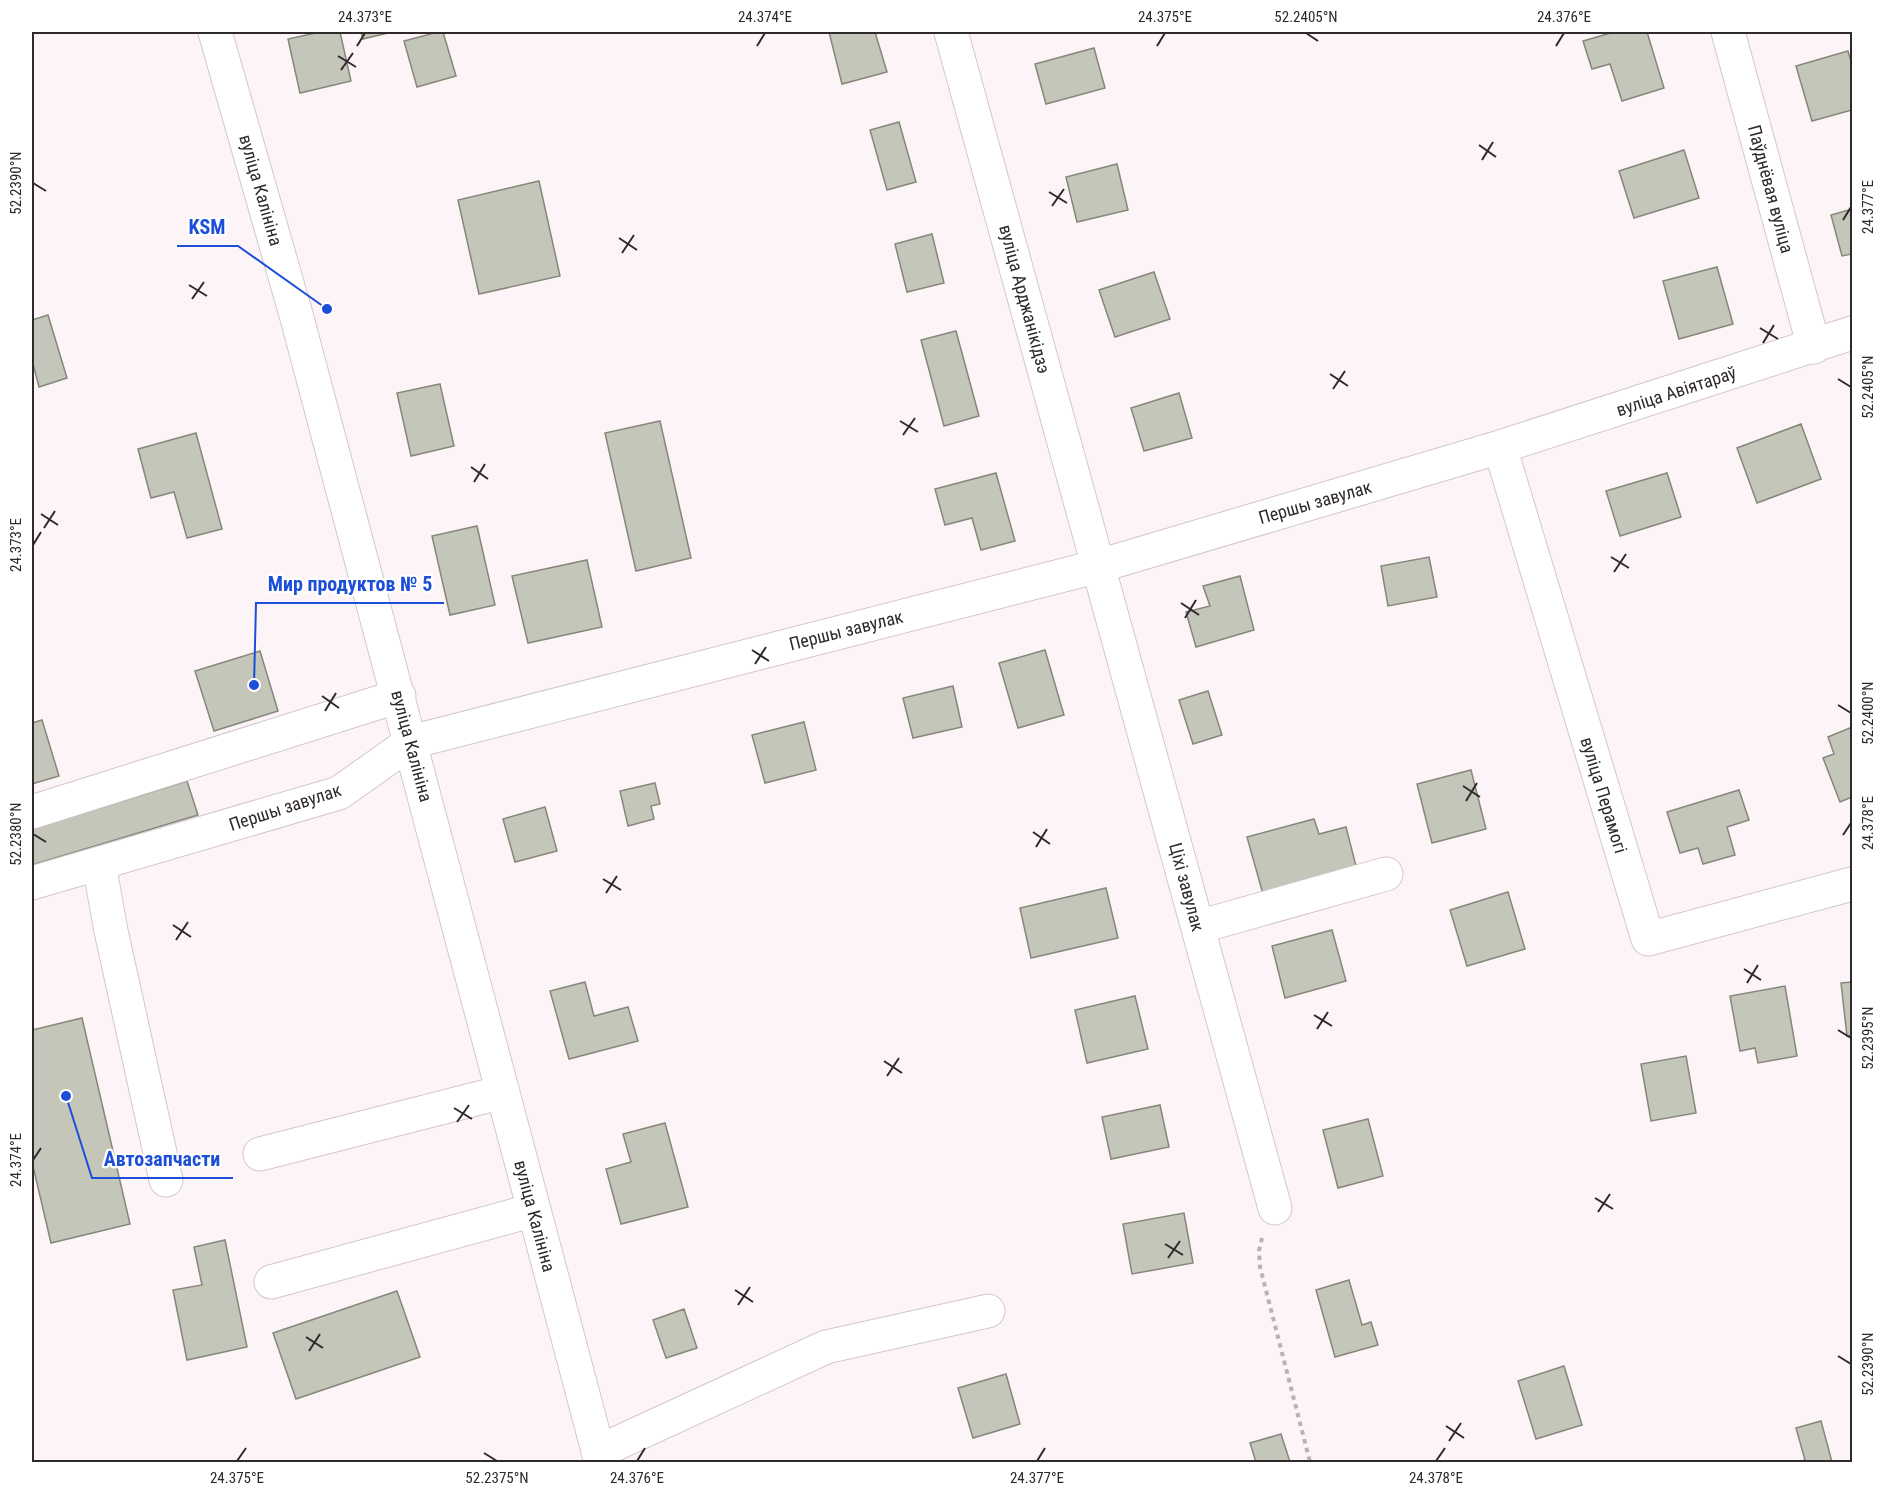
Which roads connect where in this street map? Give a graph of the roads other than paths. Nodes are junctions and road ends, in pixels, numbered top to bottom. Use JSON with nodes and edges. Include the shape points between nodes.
{"nodes":[{"id":1,"x":215,"y":32,"type":"edge"},
{"id":2,"x":951,"y":32,"type":"edge"},
{"id":3,"x":1728,"y":32,"type":"edge"},
{"id":4,"x":1852,"y":333,"type":"edge"},
{"id":5,"x":1814,"y":347,"type":"junction"},
{"id":6,"x":1500,"y":447,"type":"junction"},
{"id":7,"x":1099,"y":566,"type":"junction"},
{"id":8,"x":399,"y":696,"type":"junction"},
{"id":9,"x":411,"y":742,"type":"junction"},
{"id":10,"x":32,"y":812,"type":"edge"},
{"id":11,"x":99,"y":864,"type":"junction"},
{"id":12,"x":1386,"y":874,"type":"dead end"},
{"id":13,"x":32,"y":884,"type":"edge"},
{"id":14,"x":1852,"y":884,"type":"edge"},
{"id":15,"x":1198,"y":927,"type":"junction"},
{"id":16,"x":503,"y":1092,"type":"junction"},
{"id":17,"x":260,"y":1154,"type":"dead end"},
{"id":18,"x":166,"y":1180,"type":"dead end"},
{"id":19,"x":1275,"y":1208,"type":"road end"},
{"id":20,"x":534,"y":1210,"type":"junction"},
{"id":21,"x":271,"y":1282,"type":"dead end"},
{"id":22,"x":988,"y":1311,"type":"dead end"},
{"id":23,"x":599,"y":1457,"type":"edge"}],
"edges":[{"from":1,"to":8,"type":"street","name":"вуліца Калініна"},
{"from":2,"to":7,"type":"street","name":"вуліца Арджанікідзэ"},
{"from":3,"to":5,"type":"street","name":"Паўднёвая вуліца"},
{"from":4,"to":5,"type":"street","name":"вуліца Авіятараў"},
{"from":5,"to":6,"type":"street","name":"вуліца Авіятараў"},
{"from":6,"to":7,"type":"street","name":"Першы завулак"},
{"from":6,"to":14,"type":"street","name":"вуліца Перамогі","via":[[1648,939]]},
{"from":7,"to":9,"type":"street","name":"Першы завулак"},
{"from":7,"to":15,"type":"street","name":"Ціхі завулак"},
{"from":8,"to":9,"type":"street","name":"вуліца Калініна"},
{"from":8,"to":10,"type":"street"},
{"from":9,"to":11,"type":"street","name":"Першы завулак","via":[[339,793]]},
{"from":9,"to":16,"type":"street","name":"вуліца Калініна"},
{"from":11,"to":13,"type":"street","name":"Першы завулак"},
{"from":11,"to":18,"type":"street"},
{"from":12,"to":15,"type":"street"},
{"from":15,"to":19,"type":"street","name":"Ціхі завулак"},
{"from":16,"to":17,"type":"street"},
{"from":16,"to":20,"type":"street","name":"вуліца Калініна"},
{"from":20,"to":21,"type":"street"},
{"from":20,"to":23,"type":"street","name":"вуліца Калініна"},
{"from":22,"to":23,"type":"street","via":[[826,1347]]}]}
